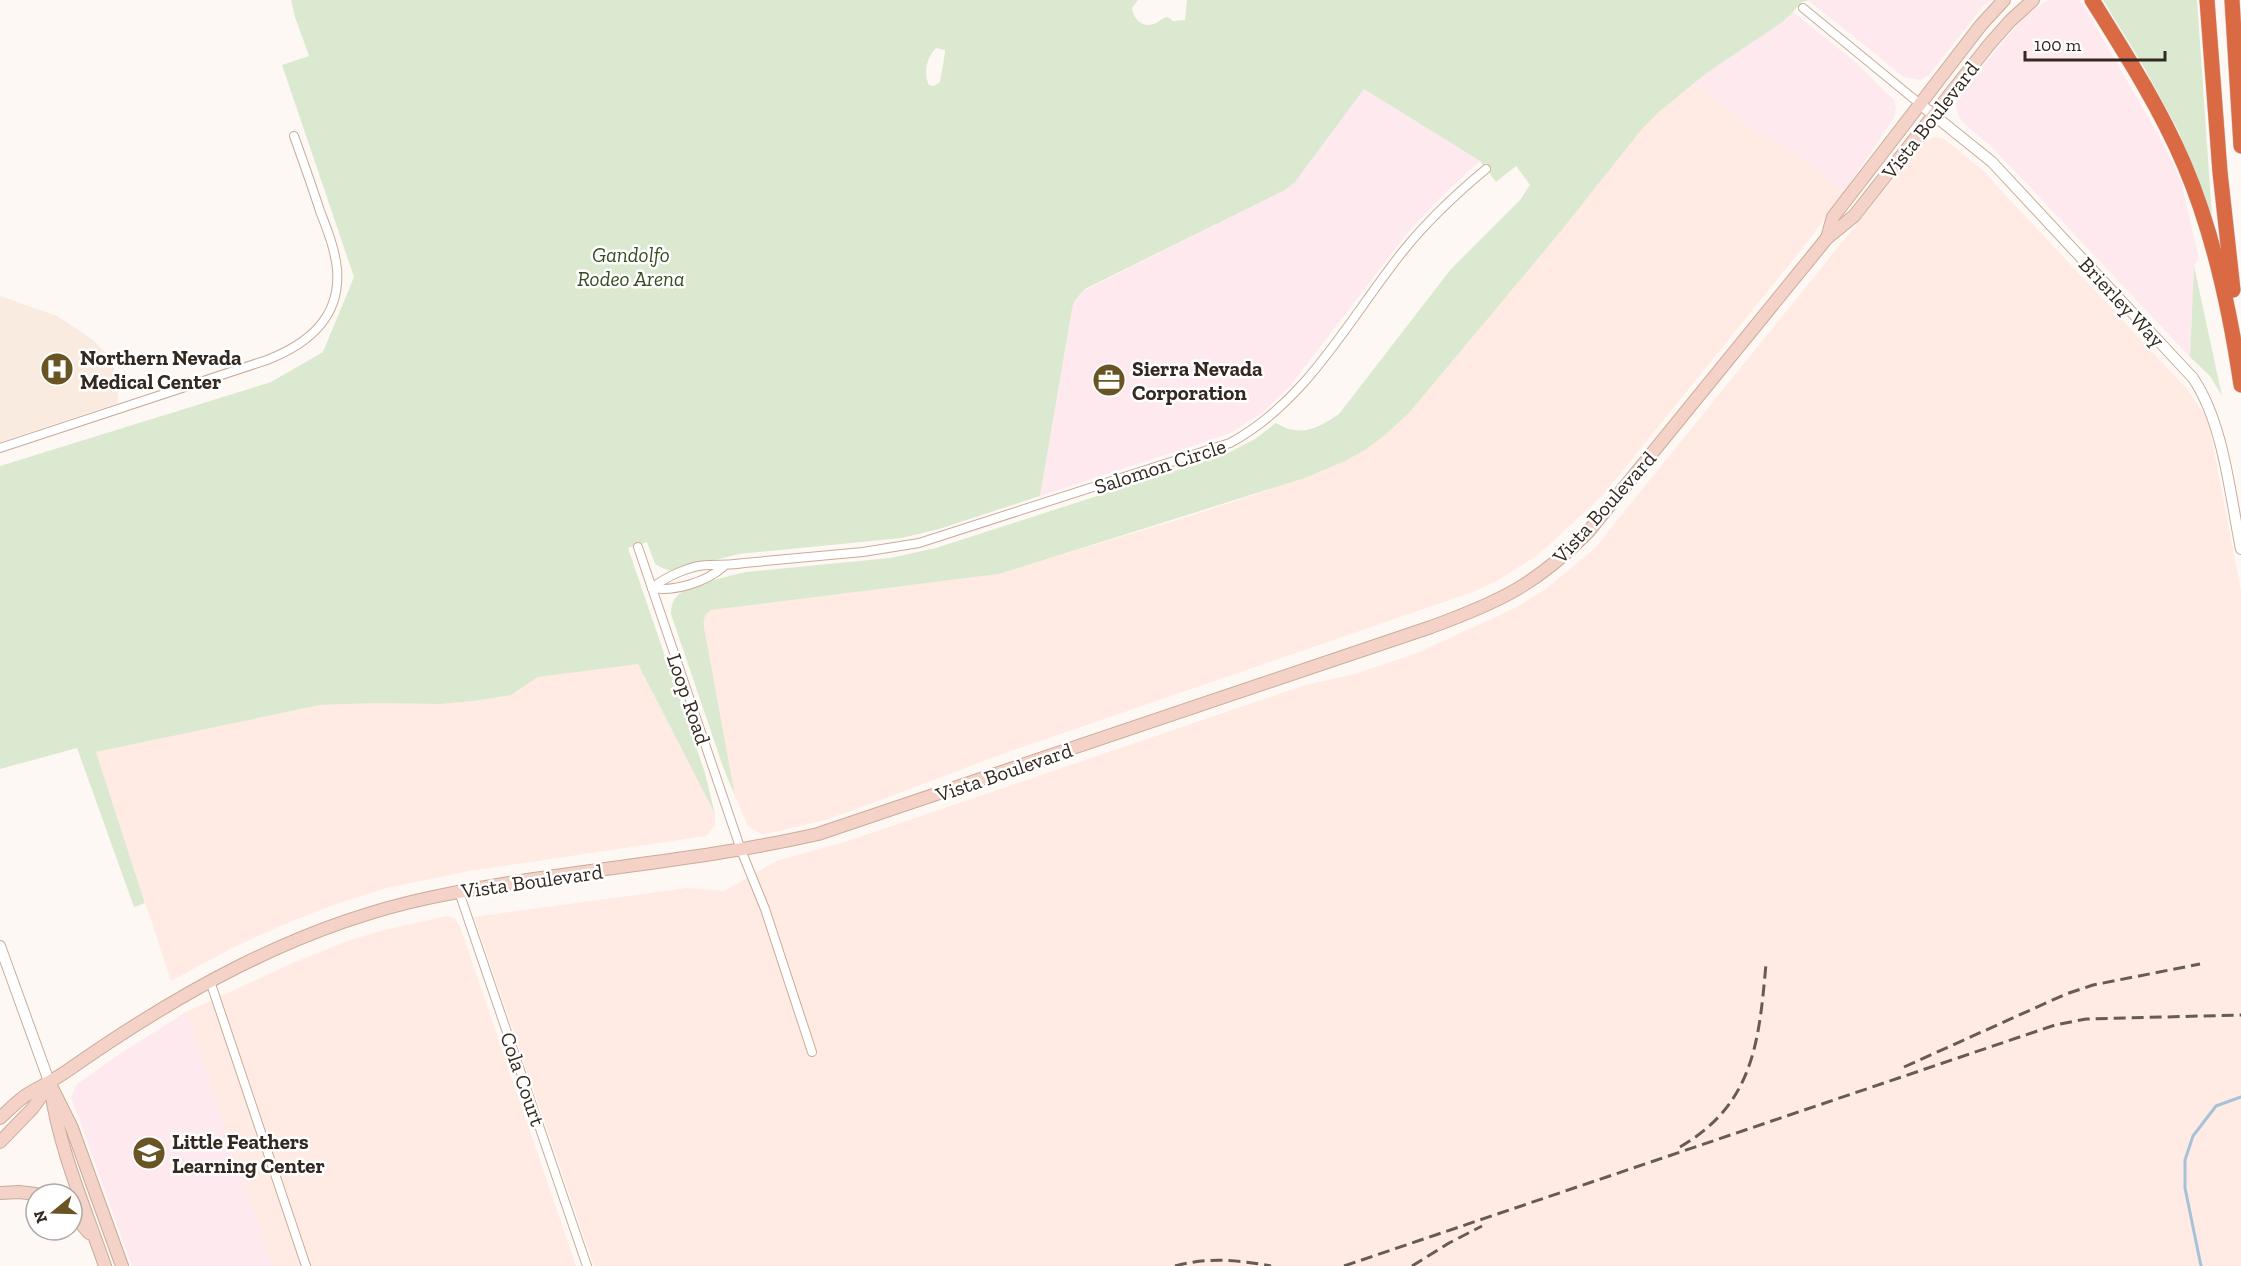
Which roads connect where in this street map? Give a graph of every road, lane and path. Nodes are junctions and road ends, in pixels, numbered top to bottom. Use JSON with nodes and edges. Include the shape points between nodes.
{"nodes":[{"id":1,"x":2004,"y":0,"type":"edge"},
{"id":2,"x":2033,"y":0,"type":"edge"},
{"id":3,"x":2092,"y":0,"type":"edge"},
{"id":4,"x":2207,"y":0,"type":"edge"},
{"id":5,"x":2232,"y":0,"type":"edge"},
{"id":6,"x":1803,"y":8,"type":"dead end"},
{"id":7,"x":1920,"y":104,"type":"junction"},
{"id":8,"x":1934,"y":115,"type":"junction"},
{"id":9,"x":294,"y":136,"type":"dead end"},
{"id":10,"x":2241,"y":146,"type":"edge"},
{"id":11,"x":1486,"y":169,"type":"dead end"},
{"id":12,"x":1827,"y":238,"type":"junction"},
{"id":13,"x":2241,"y":350,"type":"edge"},
{"id":14,"x":2241,"y":385,"type":"edge"},
{"id":15,"x":0,"y":448,"type":"edge"},
{"id":16,"x":638,"y":547,"type":"dead end"},
{"id":17,"x":2241,"y":549,"type":"edge"},
{"id":18,"x":652,"y":588,"type":"junction"},
{"id":19,"x":741,"y":850,"type":"junction"},
{"id":20,"x":459,"y":892,"type":"junction"},
{"id":21,"x":0,"y":946,"type":"edge"},
{"id":22,"x":210,"y":981,"type":"junction"},
{"id":23,"x":812,"y":1052,"type":"dead end"},
{"id":24,"x":50,"y":1084,"type":"junction"},
{"id":25,"x":0,"y":1118,"type":"edge"},
{"id":26,"x":0,"y":1142,"type":"edge"},
{"id":27,"x":0,"y":1193,"type":"edge"},
{"id":28,"x":24,"y":1193,"type":"edge"},
{"id":29,"x":84,"y":1225,"type":"edge"},
{"id":30,"x":99,"y":1248,"type":"junction"},
{"id":31,"x":105,"y":1266,"type":"edge"},
{"id":32,"x":122,"y":1266,"type":"edge"},
{"id":33,"x":306,"y":1266,"type":"edge"},
{"id":34,"x":587,"y":1266,"type":"edge"}],
"edges":[{"from":1,"to":7,"type":"main road","name":"Vista Boulevard"},
{"from":2,"to":8,"type":"main road","name":"Vista Boulevard","via":[[1988,46]]},
{"from":3,"to":14,"type":"highway","via":[[2146,88],[2184,165],[2218,265]]},
{"from":4,"to":13,"type":"highway","via":[[2223,206]]},
{"from":5,"to":10,"type":"highway"},
{"from":6,"to":7,"type":"street"},
{"from":7,"to":8,"type":"street","name":"Brierley Way"},
{"from":7,"to":12,"type":"main road","name":"Vista Boulevard","via":[[1833,217]]},
{"from":8,"to":12,"type":"main road","name":"Vista Boulevard","via":[[1854,216]]},
{"from":8,"to":17,"type":"street","name":"Brierley Way","via":[[1992,162],[2193,378],[2216,424]]},
{"from":9,"to":15,"type":"street","via":[[337,269],[334,298],[315,332],[296,348],[267,360]]},
{"from":11,"to":18,"type":"street","name":"Salomon Circle","via":[[1417,234],[1292,396],[1262,424],[1230,443],[920,543],[723,567],[702,566],[669,576]]},
{"from":12,"to":19,"type":"main road","name":"Vista Boulevard","via":[[1587,532],[1564,556],[1511,594],[1431,627],[857,822]]},
{"from":16,"to":18,"type":"street","name":"Loop Road"},
{"from":18,"to":19,"type":"street","name":"Loop Road"},
{"from":19,"to":20,"type":"main road","name":"Vista Boulevard"},
{"from":19,"to":23,"type":"street","name":"Loop Road","via":[[765,909]]},
{"from":20,"to":22,"type":"main road","name":"Vista Boulevard","via":[[337,924]]},
{"from":20,"to":34,"type":"street","name":"Cola Court"},
{"from":21,"to":24,"type":"street"},
{"from":22,"to":24,"type":"main road","name":"Vista Boulevard","via":[[134,1026]]},
{"from":22,"to":33,"type":"street"},
{"from":24,"to":25,"type":"main road","name":"Vista Boulevard","via":[[25,1096]]},
{"from":24,"to":26,"type":"main road","name":"Vista Boulevard"},
{"from":24,"to":30,"type":"main road","via":[[62,1144]]},
{"from":24,"to":32,"type":"main road","via":[[76,1137]]},
{"from":27,"to":28,"type":"main road"},
{"from":29,"to":30,"type":"main road"},
{"from":30,"to":31,"type":"main road"}]}
